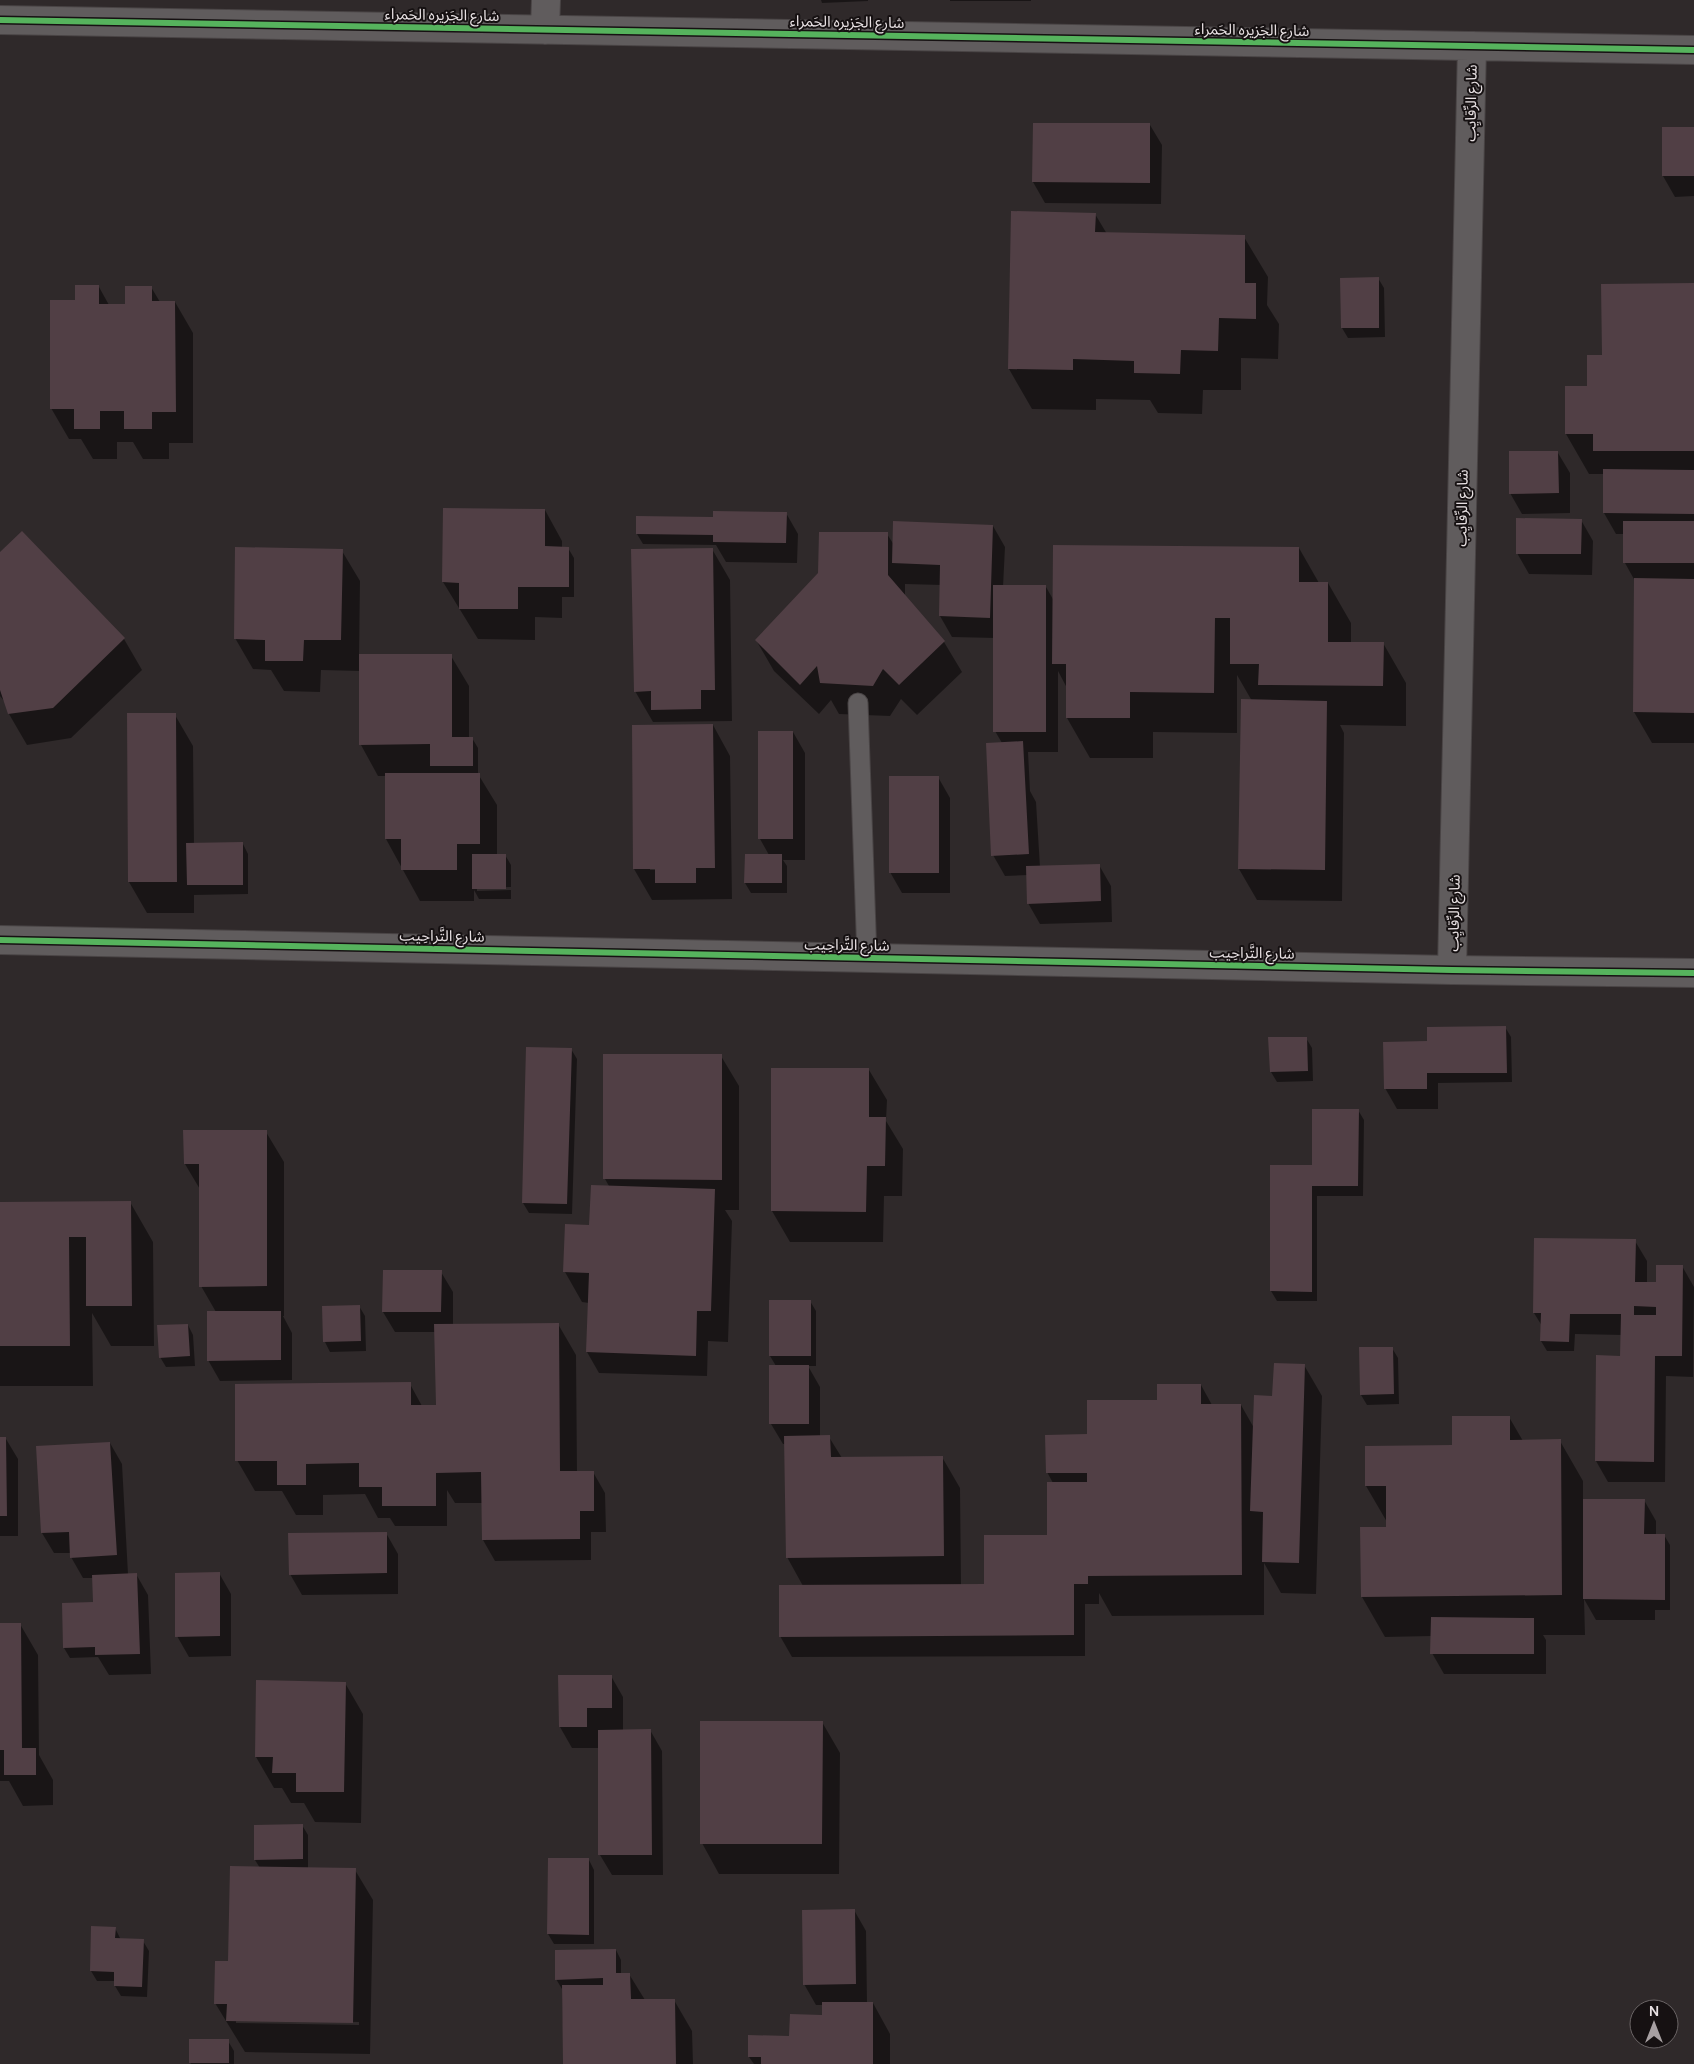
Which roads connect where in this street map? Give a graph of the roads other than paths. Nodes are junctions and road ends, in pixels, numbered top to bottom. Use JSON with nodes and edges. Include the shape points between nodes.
{"nodes":[{"id":1,"x":546,"y":0,"type":"edge"},
{"id":2,"x":0,"y":20,"type":"edge"},
{"id":3,"x":545,"y":30,"type":"junction"},
{"id":4,"x":1472,"y":46,"type":"junction"},
{"id":5,"x":1694,"y":50,"type":"edge"},
{"id":6,"x":858,"y":703,"type":"dead end"},
{"id":7,"x":0,"y":940,"type":"edge"},
{"id":8,"x":867,"y":958,"type":"junction"},
{"id":9,"x":1452,"y":970,"type":"junction"},
{"id":10,"x":1694,"y":973,"type":"edge"}],
"edges":[{"from":1,"to":3,"type":"street"},
{"from":2,"to":3,"type":"street","name":"شارع الجَزيره الحَمراء"},
{"from":3,"to":4,"type":"street","name":"شارع الجَزيره الحَمراء"},
{"from":4,"to":5,"type":"street","name":"شارع الجَزيره الحَمراء"},
{"from":4,"to":9,"type":"street","name":"شارع الرِّقايِب"},
{"from":6,"to":8,"type":"lane"},
{"from":7,"to":8,"type":"street","name":"شارع التَّراحِيب"},
{"from":8,"to":9,"type":"street","name":"شارع التَّراحِيب"},
{"from":9,"to":10,"type":"street","name":"شارع التَّراحِيب"}]}
